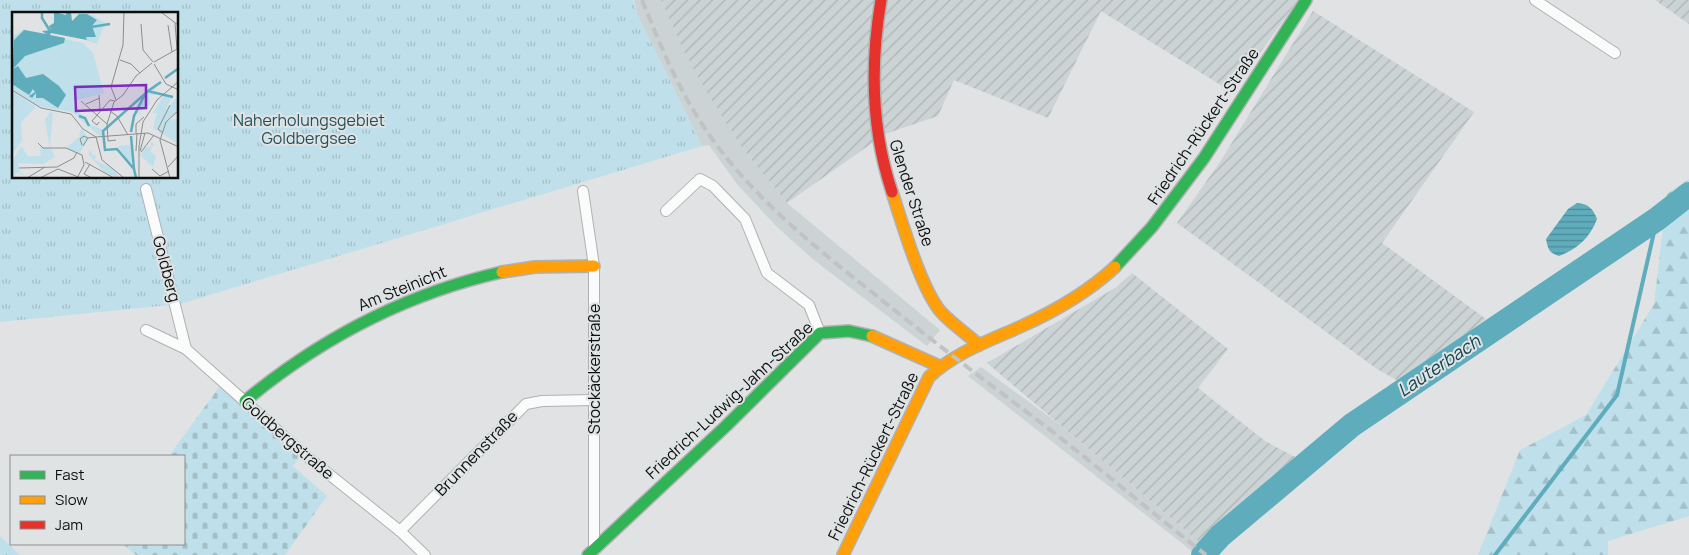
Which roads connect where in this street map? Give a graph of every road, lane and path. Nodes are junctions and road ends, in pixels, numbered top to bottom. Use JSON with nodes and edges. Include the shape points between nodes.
{"nodes":[{"id":1,"x":881,"y":0,"type":"edge"},
{"id":2,"x":1306,"y":0,"type":"edge"},
{"id":3,"x":1535,"y":0,"type":"edge"},
{"id":4,"x":1615,"y":53,"type":"dead end"},
{"id":5,"x":146,"y":189,"type":"dead end"},
{"id":6,"x":583,"y":191,"type":"dead end"},
{"id":7,"x":666,"y":211,"type":"dead end"},
{"id":8,"x":594,"y":266,"type":"junction"},
{"id":9,"x":146,"y":330,"type":"dead end"},
{"id":10,"x":820,"y":333,"type":"junction"},
{"id":11,"x":978,"y":345,"type":"junction"},
{"id":12,"x":186,"y":349,"type":"junction"},
{"id":13,"x":939,"y":366,"type":"junction"},
{"id":14,"x":594,"y":400,"type":"junction"},
{"id":15,"x":245,"y":401,"type":"junction"},
{"id":16,"x":400,"y":532,"type":"junction"},
{"id":17,"x":591,"y":551,"type":"edge"},
{"id":18,"x":425,"y":555,"type":"edge"},
{"id":19,"x":843,"y":555,"type":"edge"}],
"edges":[{"from":1,"to":11,"type":"street","name":"Glender Straße","via":[[875,32],[872,105],[888,180],[931,295],[941,312]]},
{"from":2,"to":11,"type":"street","name":"Friedrich-Rückert-Straße","via":[[1184,188],[1121,262],[1073,298],[1035,320]]},
{"from":3,"to":4,"type":"street"},
{"from":5,"to":12,"type":"street","name":"Goldberg"},
{"from":6,"to":8,"type":"street","name":"Stockäckerstraße"},
{"from":7,"to":10,"type":"street","via":[[700,179],[713,186],[745,220],[767,273],[808,305]]},
{"from":8,"to":14,"type":"street","name":"Stockäckerstraße"},
{"from":8,"to":15,"type":"street","name":"Am Steinicht","via":[[501,271],[448,286],[388,309],[305,353]]},
{"from":9,"to":12,"type":"street","name":"Goldbergstraße"},
{"from":10,"to":13,"type":"street","name":"Friedrich-Ludwig-Jahn-Straße","via":[[840,329],[862,334]]},
{"from":10,"to":17,"type":"street","name":"Friedrich-Ludwig-Jahn-Straße","via":[[726,426]]},
{"from":11,"to":13,"type":"street","name":"Friedrich-Rückert-Straße"},
{"from":12,"to":15,"type":"street","name":"Goldbergstraße"},
{"from":13,"to":19,"type":"street","name":"Friedrich-Rückert-Straße","via":[[930,377]]},
{"from":14,"to":16,"type":"street","name":"Brunnenstraße","via":[[526,404]]},
{"from":14,"to":17,"type":"street","name":"Stockäckerstraße"},
{"from":15,"to":16,"type":"street","name":"Goldbergstraße"},
{"from":16,"to":18,"type":"street","name":"Goldbergstraße"}]}
